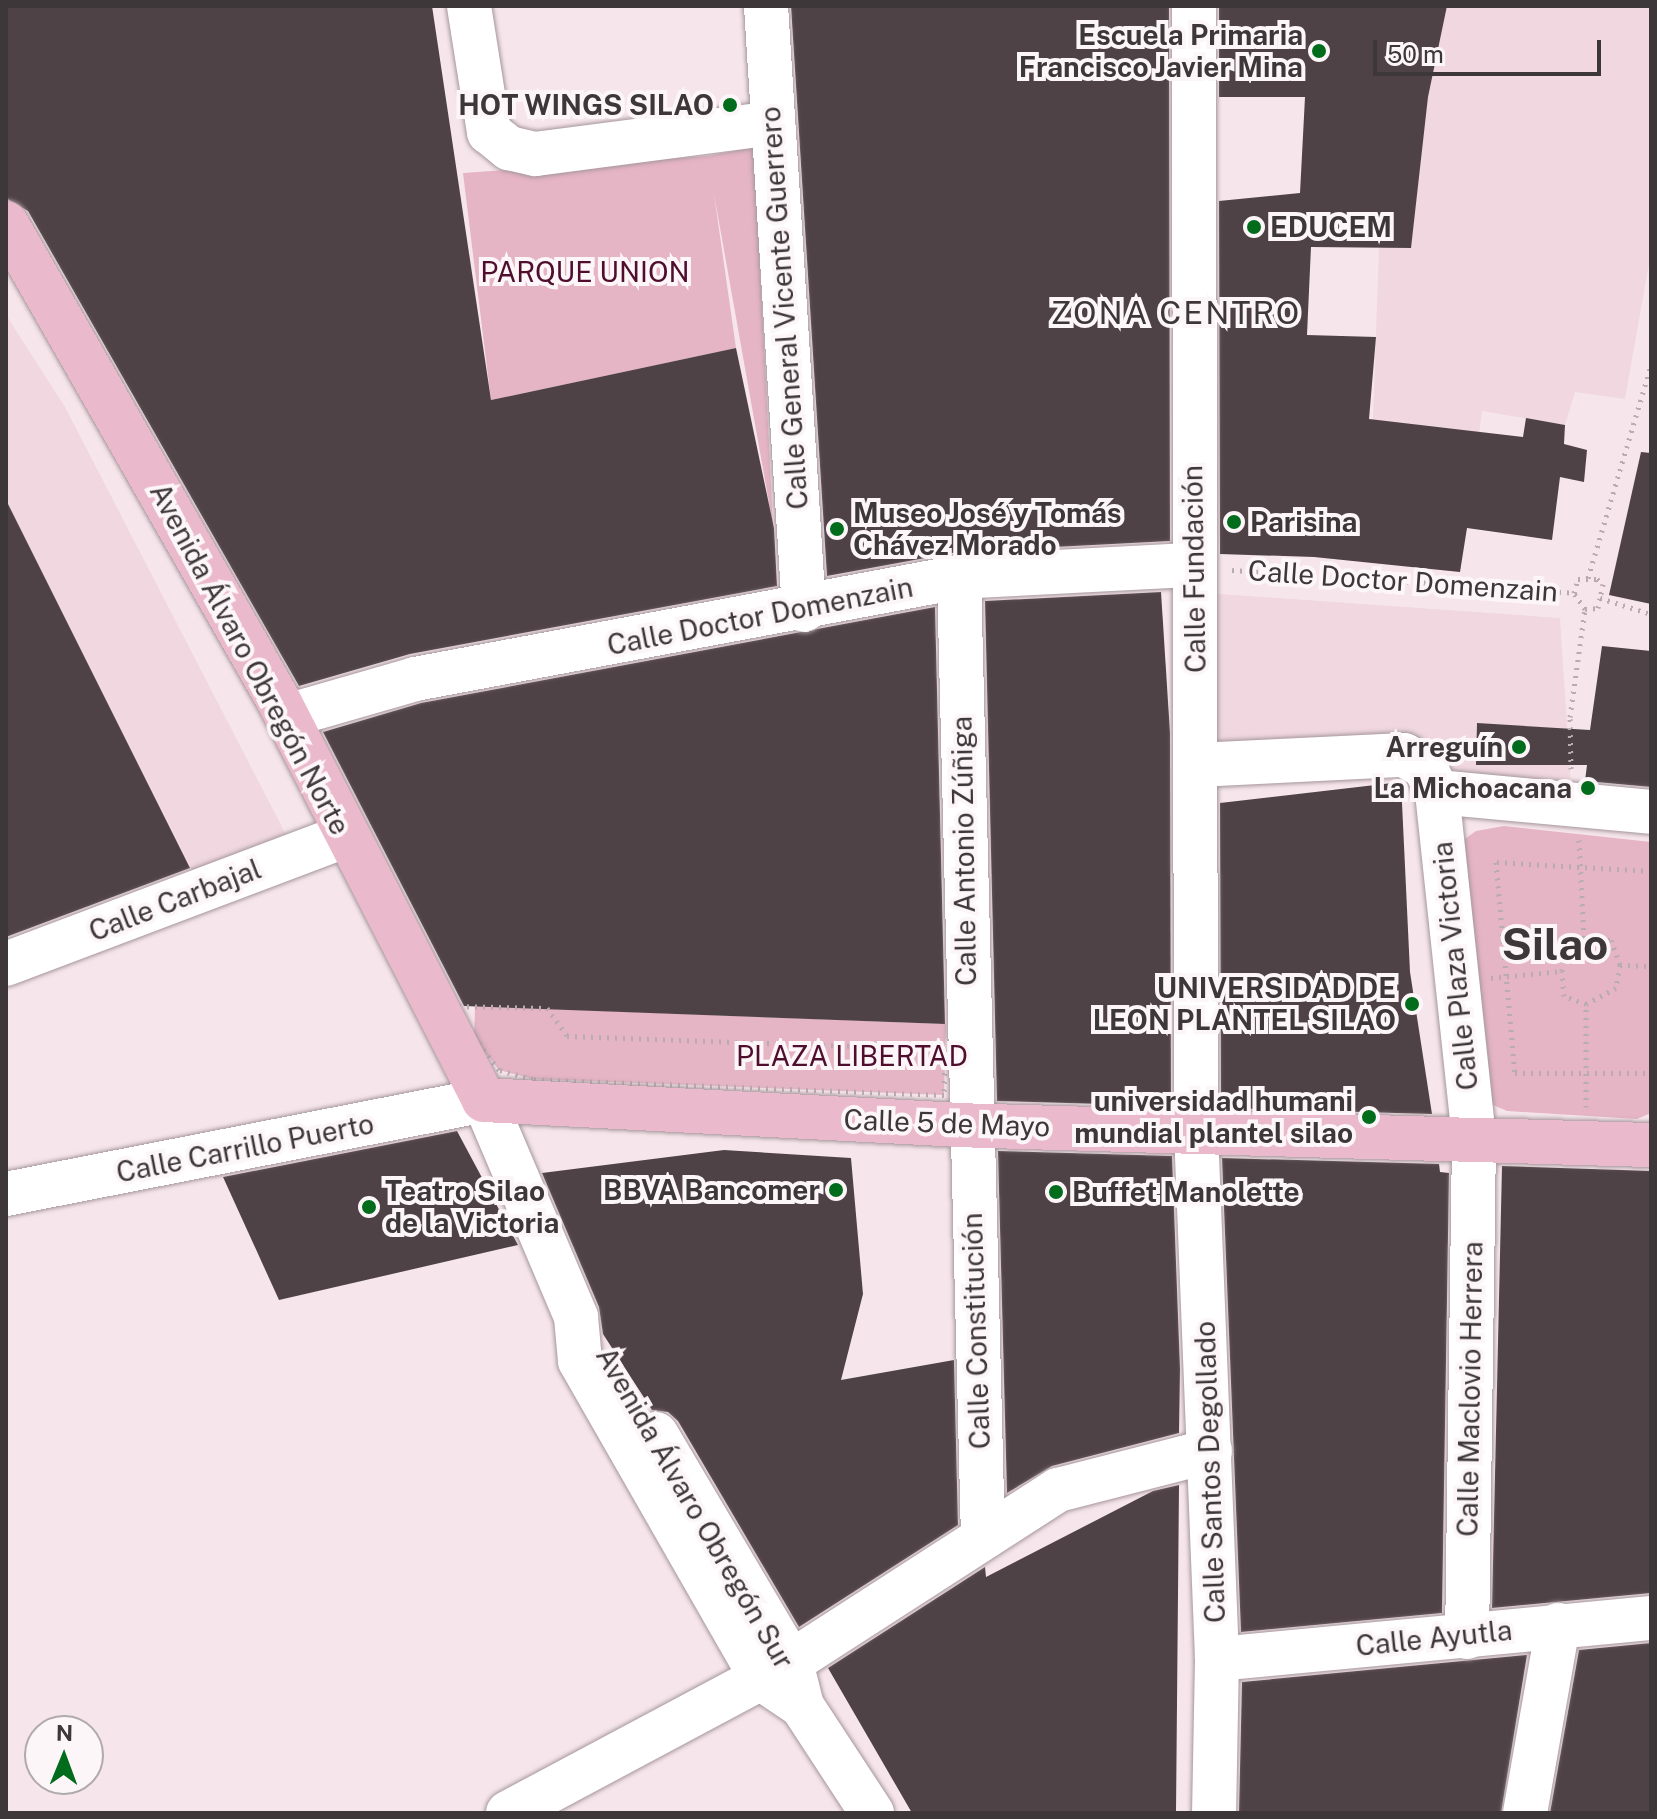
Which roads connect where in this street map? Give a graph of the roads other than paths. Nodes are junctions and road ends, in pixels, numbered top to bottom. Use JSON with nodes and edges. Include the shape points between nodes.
{"nodes":[{"id":1,"x":469,"y":6,"type":"edge"},
{"id":2,"x":766,"y":6,"type":"edge"},
{"id":3,"x":1194,"y":6,"type":"edge"},
{"id":4,"x":773,"y":123,"type":"junction"},
{"id":5,"x":6,"y":223,"type":"edge"},
{"id":6,"x":1191,"y":565,"type":"junction"},
{"id":7,"x":959,"y":577,"type":"junction"},
{"id":8,"x":804,"y":610,"type":"junction"},
{"id":9,"x":287,"y":716,"type":"junction"},
{"id":10,"x":1197,"y":765,"type":"junction"},
{"id":11,"x":1437,"y":792,"type":"junction"},
{"id":12,"x":1651,"y":812,"type":"edge"},
{"id":13,"x":345,"y":836,"type":"junction"},
{"id":14,"x":6,"y":964,"type":"edge"},
{"id":15,"x":484,"y":1100,"type":"junction"},
{"id":16,"x":969,"y":1125,"type":"junction"},
{"id":17,"x":1196,"y":1131,"type":"junction"},
{"id":18,"x":1474,"y":1140,"type":"junction"},
{"id":19,"x":1651,"y":1145,"type":"edge"},
{"id":20,"x":6,"y":1194,"type":"edge"},
{"id":21,"x":1210,"y":1451,"type":"junction"},
{"id":22,"x":983,"y":1537,"type":"junction"},
{"id":23,"x":1651,"y":1618,"type":"edge"},
{"id":24,"x":1558,"y":1625,"type":"junction"},
{"id":25,"x":1467,"y":1637,"type":"junction"},
{"id":26,"x":1217,"y":1659,"type":"junction"},
{"id":27,"x":776,"y":1671,"type":"junction"},
{"id":28,"x":508,"y":1813,"type":"edge"},
{"id":29,"x":872,"y":1813,"type":"edge"},
{"id":30,"x":1214,"y":1813,"type":"edge"},
{"id":31,"x":1525,"y":1813,"type":"edge"}],
"edges":[{"from":1,"to":4,"type":"street","via":[[489,132],[509,148],[535,154]]},
{"from":2,"to":4,"type":"street","name":"Calle General Vicente Guerrero"},
{"from":3,"to":6,"type":"street","name":"Calle Fundación"},
{"from":4,"to":8,"type":"street","name":"Calle General Vicente Guerrero"},
{"from":5,"to":9,"type":"main road","name":"Avenida Álvaro Obregón Norte"},
{"from":6,"to":7,"type":"street","name":"Calle Doctor Domenzain"},
{"from":6,"to":10,"type":"street","name":"Calle Fundación"},
{"from":7,"to":8,"type":"street","name":"Calle Doctor Domenzain"},
{"from":7,"to":16,"type":"street","name":"Calle Antonio Zúñiga"},
{"from":8,"to":9,"type":"street","name":"Calle Doctor Domenzain","via":[[415,679]]},
{"from":9,"to":13,"type":"main road","name":"Avenida Álvaro Obregón Norte"},
{"from":10,"to":11,"type":"street","via":[[1404,755],[1425,767]]},
{"from":10,"to":17,"type":"street","name":"Calle Fundación"},
{"from":11,"to":12,"type":"street","via":[[1575,818]]},
{"from":11,"to":18,"type":"street","name":"Calle Plaza Victoria"},
{"from":13,"to":14,"type":"street","name":"Calle Carbajal"},
{"from":13,"to":15,"type":"main road","name":"Avenida Álvaro Obregón Norte"},
{"from":15,"to":16,"type":"main road","name":"Calle 5 de Mayo"},
{"from":15,"to":20,"type":"street","name":"Calle Carrillo Puerto"},
{"from":15,"to":27,"type":"street","name":"Avenida Álvaro Obregón Sur","via":[[576,1317],[608,1352]]},
{"from":16,"to":17,"type":"main road","name":"Calle 5 de Mayo"},
{"from":16,"to":22,"type":"street","name":"Calle Constitución"},
{"from":17,"to":18,"type":"main road","name":"Calle 5 de Mayo"},
{"from":17,"to":21,"type":"street","name":"Calle Santos Degollado"},
{"from":18,"to":19,"type":"main road","name":"Calle 5 de Mayo"},
{"from":18,"to":25,"type":"street","name":"Calle Maclovio Herrera"},
{"from":21,"to":22,"type":"street","via":[[1058,1490]]},
{"from":21,"to":26,"type":"street","name":"Calle Santos Degollado"},
{"from":22,"to":27,"type":"street"},
{"from":23,"to":24,"type":"street","name":"Calle Ayutla"},
{"from":24,"to":25,"type":"street","name":"Calle Ayutla"},
{"from":24,"to":31,"type":"street"},
{"from":25,"to":26,"type":"street","name":"Calle Ayutla"},
{"from":26,"to":30,"type":"street","name":"Calle Santos Degollado"},
{"from":27,"to":28,"type":"street"},
{"from":27,"to":29,"type":"street","name":"Avenida Álvaro Obregón Sur"}]}
